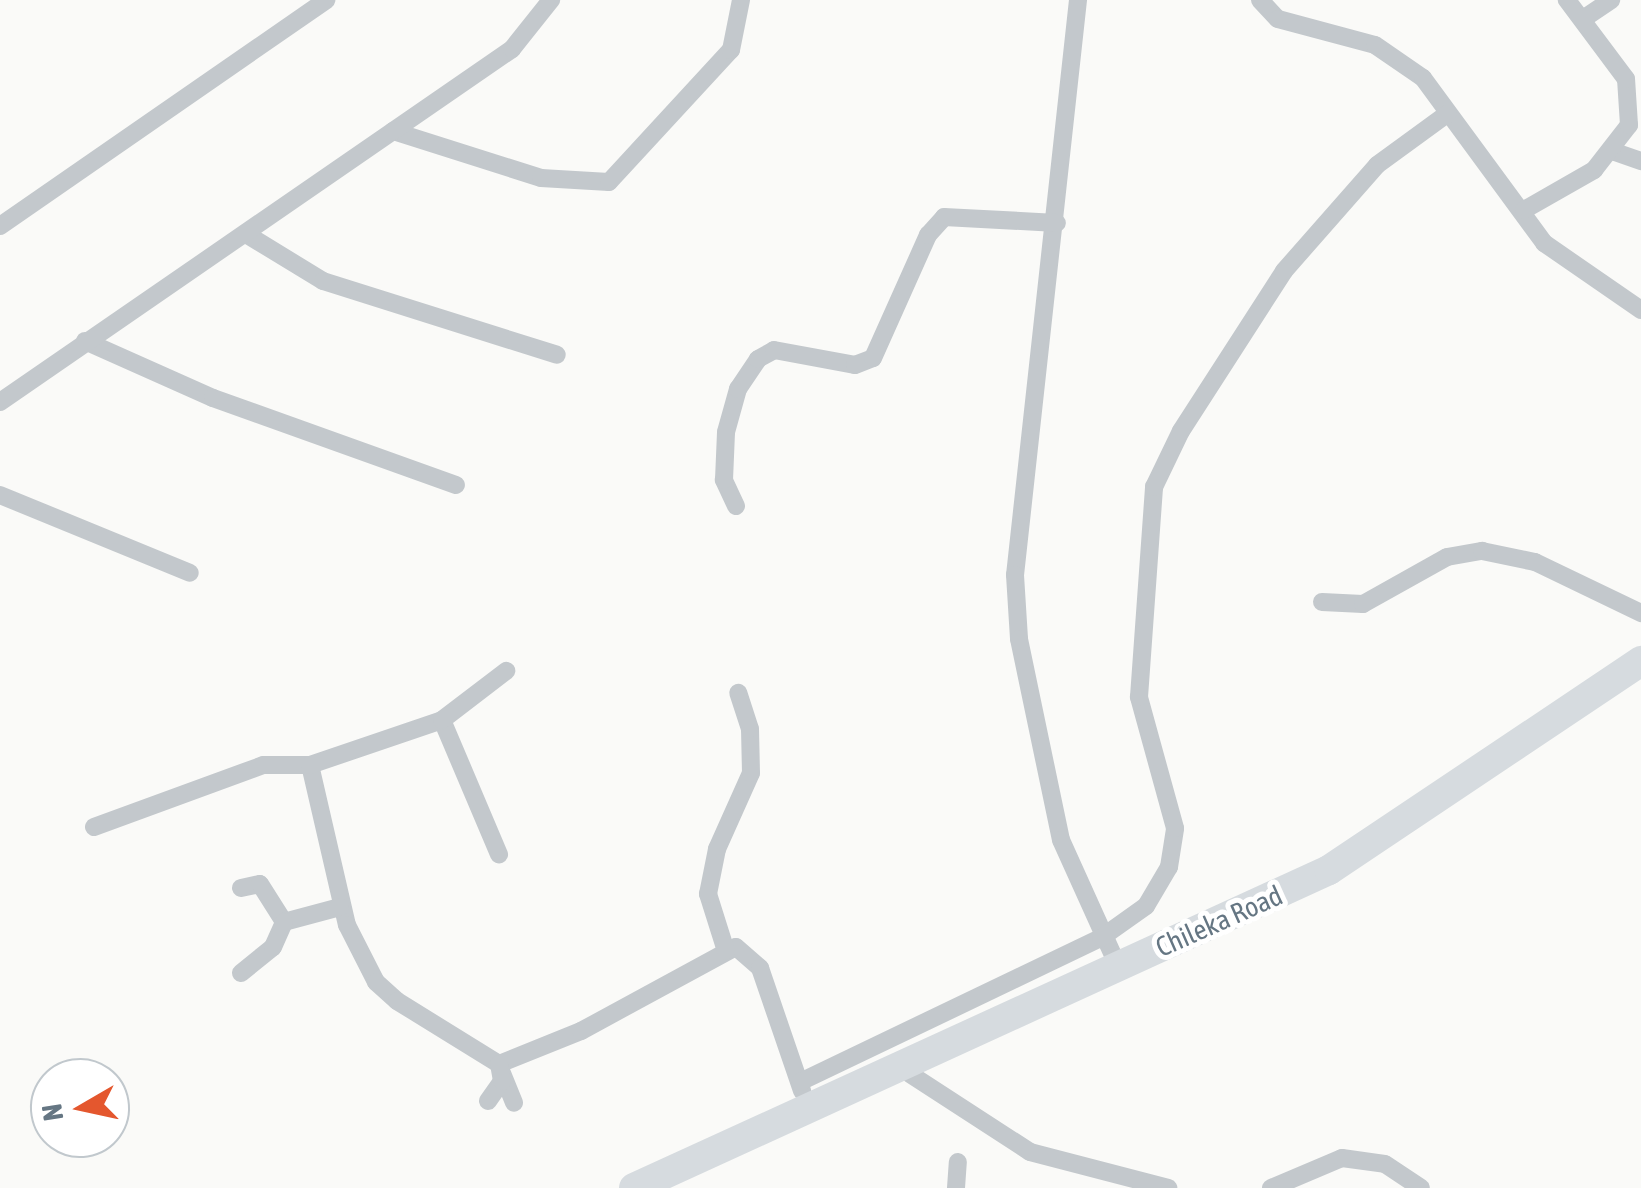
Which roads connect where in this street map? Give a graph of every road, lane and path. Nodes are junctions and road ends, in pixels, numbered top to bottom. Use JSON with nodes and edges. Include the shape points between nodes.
{"nodes":[{"id":1,"x":326,"y":0,"type":"edge"},
{"id":2,"x":551,"y":0,"type":"edge"},
{"id":3,"x":741,"y":0,"type":"edge"},
{"id":4,"x":1078,"y":0,"type":"edge"},
{"id":5,"x":1260,"y":0,"type":"edge"},
{"id":6,"x":1567,"y":0,"type":"edge"},
{"id":7,"x":1612,"y":0,"type":"edge"},
{"id":8,"x":1584,"y":20,"type":"junction"},
{"id":9,"x":1447,"y":114,"type":"junction"},
{"id":10,"x":394,"y":131,"type":"junction"},
{"id":11,"x":1615,"y":152,"type":"junction"},
{"id":12,"x":1641,"y":161,"type":"edge"},
{"id":13,"x":1524,"y":210,"type":"junction"},
{"id":14,"x":1057,"y":223,"type":"junction"},
{"id":15,"x":0,"y":226,"type":"edge"},
{"id":16,"x":246,"y":234,"type":"junction"},
{"id":17,"x":1641,"y":310,"type":"edge"},
{"id":18,"x":85,"y":340,"type":"junction"},
{"id":19,"x":557,"y":356,"type":"dead end"},
{"id":20,"x":0,"y":402,"type":"edge"},
{"id":21,"x":456,"y":485,"type":"dead end"},
{"id":22,"x":0,"y":496,"type":"edge"},
{"id":23,"x":736,"y":506,"type":"dead end"},
{"id":24,"x":190,"y":574,"type":"dead end"},
{"id":25,"x":1322,"y":602,"type":"dead end"},
{"id":26,"x":1641,"y":613,"type":"edge"},
{"id":27,"x":1641,"y":660,"type":"edge"},
{"id":28,"x":506,"y":671,"type":"dead end"},
{"id":29,"x":1641,"y":676,"type":"edge"},
{"id":30,"x":738,"y":692,"type":"dead end"},
{"id":31,"x":442,"y":720,"type":"junction"},
{"id":32,"x":310,"y":765,"type":"junction"},
{"id":33,"x":94,"y":828,"type":"dead end"},
{"id":34,"x":499,"y":854,"type":"dead end"},
{"id":35,"x":242,"y":888,"type":"dead end"},
{"id":36,"x":340,"y":907,"type":"junction"},
{"id":37,"x":284,"y":922,"type":"junction"},
{"id":38,"x":1102,"y":938,"type":"junction"},
{"id":39,"x":726,"y":951,"type":"junction"},
{"id":40,"x":1118,"y":966,"type":"junction"},
{"id":41,"x":241,"y":973,"type":"dead end"},
{"id":42,"x":501,"y":1068,"type":"junction"},
{"id":43,"x":910,"y":1074,"type":"junction"},
{"id":44,"x":803,"y":1093,"type":"junction"},
{"id":45,"x":488,"y":1101,"type":"dead end"},
{"id":46,"x":514,"y":1103,"type":"dead end"},
{"id":47,"x":958,"y":1162,"type":"dead end"},
{"id":48,"x":634,"y":1188,"type":"edge"},
{"id":49,"x":676,"y":1188,"type":"edge"},
{"id":50,"x":956,"y":1188,"type":"edge"},
{"id":51,"x":1168,"y":1188,"type":"edge"},
{"id":52,"x":1272,"y":1188,"type":"edge"},
{"id":53,"x":1421,"y":1188,"type":"edge"}],
"edges":[{"from":1,"to":15,"type":"street"},
{"from":2,"to":10,"type":"street","via":[[512,48]]},
{"from":3,"to":10,"type":"street","via":[[731,50],[609,182],[541,178]]},
{"from":4,"to":14,"type":"street"},
{"from":5,"to":9,"type":"street","via":[[1278,19],[1398,57]]},
{"from":6,"to":8,"type":"street"},
{"from":7,"to":8,"type":"street"},
{"from":8,"to":11,"type":"street","via":[[1610,50],[1632,103]]},
{"from":9,"to":13,"type":"street"},
{"from":9,"to":38,"type":"street","via":[[1377,165],[1284,270],[1181,431],[1154,487],[1139,697],[1176,828],[1174,851],[1137,917]]},
{"from":10,"to":16,"type":"street"},
{"from":11,"to":12,"type":"street"},
{"from":11,"to":13,"type":"street"},
{"from":13,"to":17,"type":"street","via":[[1558,258]]},
{"from":14,"to":23,"type":"street","via":[[944,218],[928,235],[873,358],[855,365],[774,350],[758,358],[738,389],[726,432],[724,480]]},
{"from":14,"to":38,"type":"street","via":[[1017,518],[1016,591],[1061,840]]},
{"from":16,"to":18,"type":"street"},
{"from":16,"to":19,"type":"street","via":[[324,281]]},
{"from":18,"to":20,"type":"street"},
{"from":18,"to":21,"type":"street","via":[[212,398]]},
{"from":22,"to":24,"type":"street"},
{"from":25,"to":26,"type":"street","via":[[1363,604],[1448,557],[1482,551],[1534,562]]},
{"from":27,"to":40,"type":"highway","name":"Chileka Road","via":[[1330,870]]},
{"from":28,"to":31,"type":"street"},
{"from":29,"to":43,"type":"highway","via":[[1414,834],[1271,915]]},
{"from":30,"to":39,"type":"street","via":[[750,729],[750,772],[718,848],[708,894]]},
{"from":31,"to":32,"type":"street"},
{"from":31,"to":34,"type":"street"},
{"from":32,"to":33,"type":"street","via":[[277,761]]},
{"from":32,"to":36,"type":"street"},
{"from":35,"to":37,"type":"street","via":[[260,884]]},
{"from":36,"to":37,"type":"street"},
{"from":36,"to":42,"type":"street","via":[[386,994]]},
{"from":37,"to":41,"type":"street","via":[[274,947]]},
{"from":38,"to":40,"type":"street"},
{"from":38,"to":44,"type":"street"},
{"from":39,"to":42,"type":"street"},
{"from":39,"to":44,"type":"street","via":[[736,947],[760,968]]},
{"from":40,"to":44,"type":"highway","name":"Chileka Road"},
{"from":42,"to":45,"type":"street"},
{"from":42,"to":46,"type":"street"},
{"from":43,"to":49,"type":"highway"},
{"from":43,"to":51,"type":"street","via":[[1030,1152]]},
{"from":44,"to":48,"type":"highway","name":"Chileka Road","via":[[764,1124]]},
{"from":47,"to":50,"type":"street"},
{"from":52,"to":53,"type":"street","via":[[1342,1158],[1384,1164]]}]}
